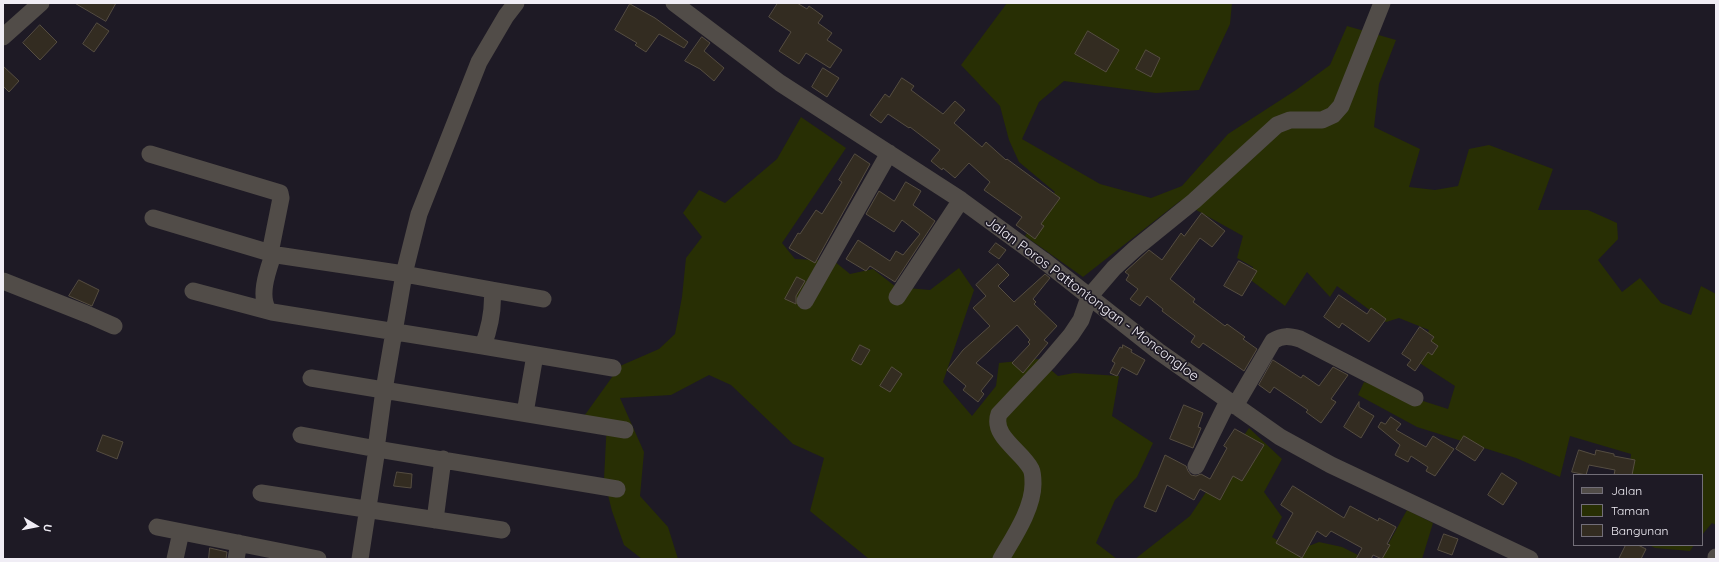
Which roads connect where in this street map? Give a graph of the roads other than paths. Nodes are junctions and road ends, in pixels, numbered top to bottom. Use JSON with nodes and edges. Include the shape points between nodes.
{"nodes":[{"id":1,"x":41,"y":3,"type":"edge"},
{"id":2,"x":516,"y":3,"type":"edge"},
{"id":3,"x":674,"y":3,"type":"edge"},
{"id":4,"x":1382,"y":3,"type":"edge"},
{"id":5,"x":3,"y":37,"type":"edge"},
{"id":6,"x":150,"y":154,"type":"dead end"},
{"id":7,"x":889,"y":154,"type":"junction"},
{"id":8,"x":961,"y":200,"type":"junction"},
{"id":9,"x":153,"y":218,"type":"dead end"},
{"id":10,"x":274,"y":254,"type":"junction"},
{"id":11,"x":404,"y":274,"type":"junction"},
{"id":12,"x":3,"y":281,"type":"edge"},
{"id":13,"x":492,"y":290,"type":"junction"},
{"id":14,"x":193,"y":291,"type":"dead end"},
{"id":15,"x":897,"y":297,"type":"dead end"},
{"id":16,"x":1089,"y":297,"type":"junction"},
{"id":17,"x":543,"y":299,"type":"dead end"},
{"id":18,"x":806,"y":301,"type":"dead end"},
{"id":19,"x":268,"y":310,"type":"junction"},
{"id":20,"x":114,"y":326,"type":"dead end"},
{"id":21,"x":395,"y":331,"type":"junction"},
{"id":22,"x":483,"y":346,"type":"junction"},
{"id":23,"x":535,"y":355,"type":"junction"},
{"id":24,"x":613,"y":368,"type":"dead end"},
{"id":25,"x":311,"y":378,"type":"dead end"},
{"id":26,"x":384,"y":390,"type":"junction"},
{"id":27,"x":1414,"y":398,"type":"dead end"},
{"id":28,"x":1231,"y":404,"type":"junction"},
{"id":29,"x":525,"y":413,"type":"junction"},
{"id":30,"x":625,"y":430,"type":"dead end"},
{"id":31,"x":301,"y":435,"type":"dead end"},
{"id":32,"x":376,"y":449,"type":"junction"},
{"id":33,"x":443,"y":459,"type":"junction"},
{"id":34,"x":1196,"y":466,"type":"dead end"},
{"id":35,"x":618,"y":489,"type":"dead end"},
{"id":36,"x":261,"y":493,"type":"dead end"},
{"id":37,"x":368,"y":509,"type":"junction"},
{"id":38,"x":435,"y":520,"type":"junction"},
{"id":39,"x":157,"y":527,"type":"dead end"},
{"id":40,"x":502,"y":530,"type":"dead end"},
{"id":41,"x":181,"y":532,"type":"junction"},
{"id":42,"x":237,"y":551,"type":"edge"},
{"id":43,"x":299,"y":557,"type":"edge"},
{"id":44,"x":175,"y":559,"type":"edge"},
{"id":45,"x":318,"y":559,"type":"edge"},
{"id":46,"x":360,"y":559,"type":"edge"},
{"id":47,"x":1001,"y":559,"type":"edge"},
{"id":48,"x":1530,"y":559,"type":"edge"}],
"edges":[{"from":1,"to":5,"type":"street"},
{"from":2,"to":11,"type":"street","via":[[479,62],[419,214]]},
{"from":3,"to":7,"type":"street","name":"Jalan Poros Pattontongan - Moncongloe","via":[[780,83]]},
{"from":4,"to":16,"type":"street","via":[[1341,106],[1333,115],[1322,120],[1290,120],[1277,125],[1114,268]]},
{"from":6,"to":10,"type":"street","via":[[280,193]]},
{"from":7,"to":8,"type":"street","name":"Jalan Poros Pattontongan - Moncongloe"},
{"from":7,"to":18,"type":"street"},
{"from":8,"to":15,"type":"street"},
{"from":8,"to":16,"type":"street","name":"Jalan Poros Pattontongan - Moncongloe"},
{"from":9,"to":10,"type":"street"},
{"from":10,"to":11,"type":"street"},
{"from":10,"to":19,"type":"street","via":[[266,278],[263,300]]},
{"from":11,"to":13,"type":"street"},
{"from":11,"to":21,"type":"street"},
{"from":12,"to":20,"type":"street"},
{"from":13,"to":17,"type":"street"},
{"from":13,"to":22,"type":"street","via":[[493,311]]},
{"from":14,"to":19,"type":"street"},
{"from":16,"to":28,"type":"street","name":"Jalan Poros Pattontongan - Moncongloe"},
{"from":16,"to":47,"type":"street","via":[[1081,320],[1071,335],[1003,408],[997,418],[1001,433],[1031,469],[1033,485],[1032,496],[1022,524]]},
{"from":19,"to":21,"type":"street"},
{"from":21,"to":22,"type":"street"},
{"from":21,"to":26,"type":"street"},
{"from":22,"to":23,"type":"street"},
{"from":23,"to":24,"type":"street"},
{"from":23,"to":29,"type":"street"},
{"from":25,"to":26,"type":"street"},
{"from":26,"to":29,"type":"street"},
{"from":26,"to":32,"type":"street"},
{"from":27,"to":28,"type":"street","via":[[1290,336],[1273,341]]},
{"from":28,"to":34,"type":"street"},
{"from":28,"to":48,"type":"street","name":"Jalan Poros Pattontongan - Moncongloe","via":[[1280,437],[1331,465]]},
{"from":29,"to":30,"type":"street"},
{"from":31,"to":32,"type":"street"},
{"from":32,"to":33,"type":"street"},
{"from":32,"to":37,"type":"street"},
{"from":33,"to":35,"type":"street"},
{"from":33,"to":38,"type":"street"},
{"from":36,"to":37,"type":"street"},
{"from":37,"to":38,"type":"street"},
{"from":37,"to":46,"type":"street"},
{"from":38,"to":40,"type":"street"},
{"from":39,"to":41,"type":"street"},
{"from":41,"to":42,"type":"street"},
{"from":41,"to":44,"type":"street"},
{"from":42,"to":43,"type":"street"},
{"from":43,"to":45,"type":"street"}]}
